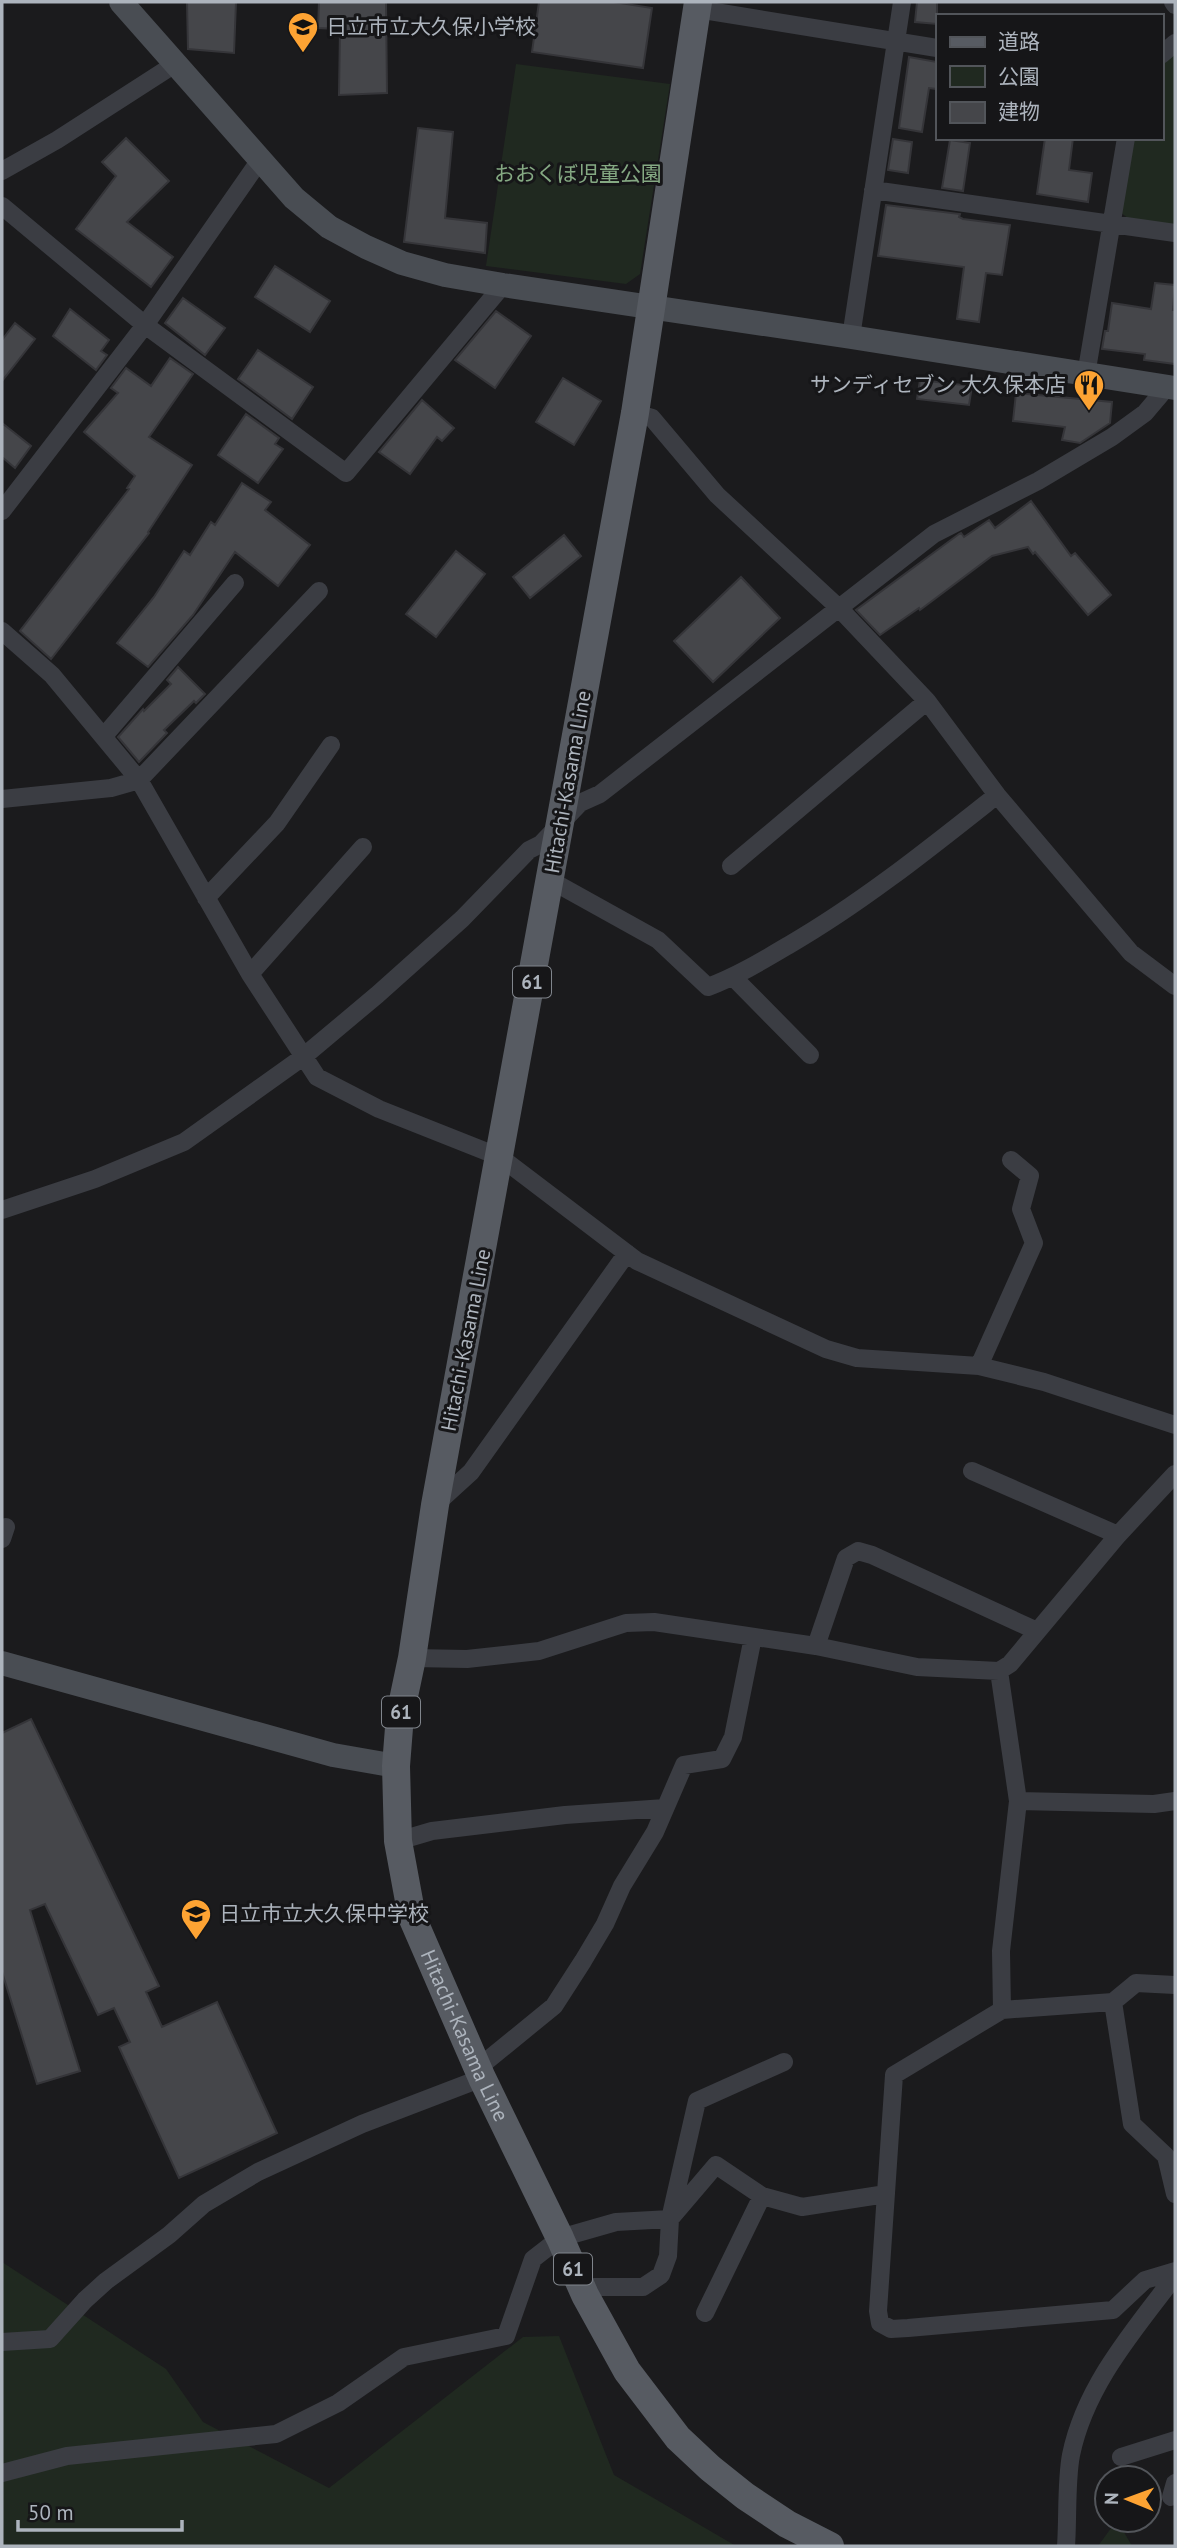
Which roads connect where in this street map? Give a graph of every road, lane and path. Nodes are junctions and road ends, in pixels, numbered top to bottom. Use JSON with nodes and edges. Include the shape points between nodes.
{"nodes":[{"id":1,"x":121,"y":2,"type":"edge"},
{"id":2,"x":902,"y":2,"type":"edge"},
{"id":3,"x":697,"y":5,"type":"edge"},
{"id":4,"x":896,"y":42,"type":"junction"},
{"id":5,"x":936,"y":48,"type":"edge"},
{"id":6,"x":175,"y":64,"type":"junction"},
{"id":7,"x":1126,"y":140,"type":"edge"},
{"id":8,"x":260,"y":160,"type":"junction"},
{"id":9,"x":2,"y":172,"type":"edge"},
{"id":10,"x":873,"y":190,"type":"junction"},
{"id":11,"x":2,"y":206,"type":"edge"},
{"id":12,"x":1111,"y":223,"type":"junction"},
{"id":13,"x":1175,"y":233,"type":"edge"},
{"id":14,"x":503,"y":285,"type":"junction"},
{"id":15,"x":652,"y":306,"type":"junction"},
{"id":16,"x":145,"y":325,"type":"junction"},
{"id":17,"x":851,"y":337,"type":"junction"},
{"id":18,"x":1086,"y":375,"type":"junction"},
{"id":19,"x":1171,"y":388,"type":"edge"},
{"id":20,"x":635,"y":413,"type":"junction"},
{"id":21,"x":2,"y":511,"type":"edge"},
{"id":22,"x":235,"y":583,"type":"dead end"},
{"id":23,"x":319,"y":591,"type":"dead end"},
{"id":24,"x":838,"y":607,"type":"junction"},
{"id":25,"x":2,"y":632,"type":"edge"},
{"id":26,"x":927,"y":701,"type":"junction"},
{"id":27,"x":104,"y":736,"type":"junction"},
{"id":28,"x":331,"y":745,"type":"dead end"},
{"id":29,"x":139,"y":780,"type":"junction"},
{"id":30,"x":997,"y":795,"type":"junction"},
{"id":31,"x":2,"y":799,"type":"edge"},
{"id":32,"x":561,"y":821,"type":"junction"},
{"id":33,"x":363,"y":847,"type":"dead end"},
{"id":34,"x":731,"y":866,"type":"dead end"},
{"id":35,"x":550,"y":880,"type":"junction"},
{"id":36,"x":206,"y":898,"type":"junction"},
{"id":37,"x":250,"y":974,"type":"junction"},
{"id":38,"x":734,"y":978,"type":"junction"},
{"id":39,"x":1175,"y":986,"type":"edge"},
{"id":40,"x":810,"y":1055,"type":"dead end"},
{"id":41,"x":303,"y":1057,"type":"junction"},
{"id":42,"x":500,"y":1157,"type":"junction"},
{"id":43,"x":1011,"y":1160,"type":"dead end"},
{"id":44,"x":2,"y":1210,"type":"edge"},
{"id":45,"x":627,"y":1253,"type":"junction"},
{"id":46,"x":979,"y":1366,"type":"junction"},
{"id":47,"x":1175,"y":1425,"type":"edge"},
{"id":48,"x":972,"y":1471,"type":"dead end"},
{"id":49,"x":1175,"y":1474,"type":"edge"},
{"id":50,"x":435,"y":1505,"type":"junction"},
{"id":51,"x":1118,"y":1535,"type":"junction"},
{"id":52,"x":1037,"y":1631,"type":"junction"},
{"id":53,"x":753,"y":1637,"type":"junction"},
{"id":54,"x":816,"y":1646,"type":"junction"},
{"id":55,"x":412,"y":1658,"type":"junction"},
{"id":56,"x":2,"y":1663,"type":"edge"},
{"id":57,"x":999,"y":1671,"type":"junction"},
{"id":58,"x":396,"y":1766,"type":"junction"},
{"id":59,"x":1018,"y":1801,"type":"junction"},
{"id":60,"x":1175,"y":1801,"type":"edge"},
{"id":61,"x":665,"y":1808,"type":"junction"},
{"id":62,"x":397,"y":1841,"type":"junction"},
{"id":63,"x":1175,"y":1985,"type":"edge"},
{"id":64,"x":1113,"y":2002,"type":"junction"},
{"id":65,"x":1002,"y":2010,"type":"junction"},
{"id":66,"x":784,"y":2062,"type":"dead end"},
{"id":67,"x":480,"y":2073,"type":"junction"},
{"id":68,"x":1170,"y":2153,"type":"edge"},
{"id":69,"x":886,"y":2194,"type":"junction"},
{"id":70,"x":1175,"y":2194,"type":"edge"},
{"id":71,"x":762,"y":2196,"type":"junction"},
{"id":72,"x":670,"y":2219,"type":"junction"},
{"id":73,"x":560,"y":2238,"type":"junction"},
{"id":74,"x":1175,"y":2274,"type":"edge"},
{"id":75,"x":581,"y":2287,"type":"junction"},
{"id":76,"x":705,"y":2313,"type":"dead end"},
{"id":77,"x":2,"y":2342,"type":"edge"},
{"id":78,"x":1175,"y":2440,"type":"edge"},
{"id":79,"x":1121,"y":2457,"type":"dead end"},
{"id":80,"x":2,"y":2473,"type":"edge"},
{"id":81,"x":830,"y":2546,"type":"edge"},
{"id":82,"x":1066,"y":2546,"type":"edge"}],
"edges":[{"from":1,"to":6,"type":"street"},
{"from":2,"to":4,"type":"street"},
{"from":3,"to":4,"type":"street"},
{"from":3,"to":15,"type":"main road","name":"Hitachi-Kasama Line","number":"61"},
{"from":4,"to":5,"type":"street"},
{"from":4,"to":10,"type":"street"},
{"from":6,"to":8,"type":"street"},
{"from":6,"to":9,"type":"street"},
{"from":7,"to":12,"type":"street"},
{"from":8,"to":14,"type":"street","via":[[294,198],[329,227],[366,247],[445,275]]},
{"from":8,"to":16,"type":"street"},
{"from":10,"to":12,"type":"street"},
{"from":10,"to":17,"type":"street"},
{"from":11,"to":16,"type":"street"},
{"from":12,"to":13,"type":"street"},
{"from":12,"to":18,"type":"street"},
{"from":14,"to":15,"type":"street"},
{"from":14,"to":16,"type":"street","via":[[346,473]]},
{"from":15,"to":17,"type":"street"},
{"from":15,"to":20,"type":"main road","name":"Hitachi-Kasama Line","number":"61"},
{"from":16,"to":21,"type":"street"},
{"from":17,"to":18,"type":"street"},
{"from":18,"to":19,"type":"street"},
{"from":19,"to":24,"type":"street","via":[[1112,437],[934,534]]},
{"from":20,"to":24,"type":"street","via":[[652,418],[717,495]]},
{"from":20,"to":32,"type":"main road","name":"Hitachi-Kasama Line","number":"61"},
{"from":22,"to":27,"type":"street"},
{"from":23,"to":29,"type":"street"},
{"from":24,"to":26,"type":"street"},
{"from":24,"to":32,"type":"street"},
{"from":25,"to":27,"type":"street","via":[[52,675]]},
{"from":26,"to":30,"type":"street"},
{"from":26,"to":34,"type":"street"},
{"from":27,"to":29,"type":"street"},
{"from":28,"to":36,"type":"street","via":[[277,823]]},
{"from":29,"to":31,"type":"street","via":[[111,788]]},
{"from":29,"to":36,"type":"street"},
{"from":30,"to":38,"type":"street","via":[[888,881]]},
{"from":30,"to":39,"type":"street","via":[[1130,953]]},
{"from":32,"to":35,"type":"main road","name":"Hitachi-Kasama Line","number":"61"},
{"from":32,"to":41,"type":"street","via":[[463,919]]},
{"from":33,"to":37,"type":"street"},
{"from":35,"to":38,"type":"street","via":[[657,940],[708,987]]},
{"from":35,"to":42,"type":"main road","name":"Hitachi-Kasama Line","number":"61"},
{"from":36,"to":37,"type":"street"},
{"from":37,"to":41,"type":"street"},
{"from":38,"to":40,"type":"street"},
{"from":41,"to":42,"type":"street","via":[[317,1077],[379,1109]]},
{"from":41,"to":44,"type":"street","via":[[184,1142],[95,1179]]},
{"from":42,"to":45,"type":"street"},
{"from":42,"to":50,"type":"main road","name":"Hitachi-Kasama Line","number":"61"},
{"from":43,"to":46,"type":"street","via":[[1030,1176],[1021,1209],[1034,1243]]},
{"from":45,"to":46,"type":"street","via":[[827,1349],[857,1358]]},
{"from":45,"to":50,"type":"street","via":[[471,1472]]},
{"from":46,"to":47,"type":"street"},
{"from":48,"to":51,"type":"street"},
{"from":49,"to":51,"type":"street"},
{"from":50,"to":55,"type":"main road","name":"Hitachi-Kasama Line","number":"61"},
{"from":51,"to":52,"type":"street"},
{"from":52,"to":54,"type":"street","via":[[858,1551],[846,1558]]},
{"from":52,"to":57,"type":"street"},
{"from":53,"to":54,"type":"street"},
{"from":53,"to":55,"type":"street","via":[[626,1622],[539,1651],[467,1659]]},
{"from":53,"to":61,"type":"street","via":[[733,1737],[722,1759],[684,1765]]},
{"from":54,"to":57,"type":"street","via":[[917,1667]]},
{"from":55,"to":58,"type":"main road","name":"Hitachi-Kasama Line","number":"61","via":[[400,1715]]},
{"from":56,"to":58,"type":"street","via":[[333,1755]]},
{"from":57,"to":59,"type":"street"},
{"from":58,"to":62,"type":"main road","name":"Hitachi-Kasama Line","number":"61"},
{"from":59,"to":60,"type":"street"},
{"from":59,"to":65,"type":"street","via":[[1001,1951]]},
{"from":61,"to":62,"type":"street","via":[[432,1831]]},
{"from":61,"to":67,"type":"street","via":[[594,1942],[554,2006]]},
{"from":62,"to":67,"type":"main road","name":"Hitachi-Kasama Line","number":"61","via":[[412,1917]]},
{"from":63,"to":64,"type":"street","via":[[1136,1983]]},
{"from":64,"to":65,"type":"street"},
{"from":64,"to":68,"type":"street","via":[[1132,2124]]},
{"from":65,"to":69,"type":"street","via":[[894,2075]]},
{"from":66,"to":72,"type":"street","via":[[697,2101]]},
{"from":67,"to":73,"type":"main road","name":"Hitachi-Kasama Line","number":"61"},
{"from":67,"to":77,"type":"street","via":[[258,2172],[204,2204],[106,2281],[50,2339]]},
{"from":68,"to":70,"type":"street"},
{"from":69,"to":71,"type":"street","via":[[802,2207]]},
{"from":69,"to":74,"type":"street","via":[[877,2311],[880,2323],[891,2329],[1113,2310],[1144,2280]]},
{"from":71,"to":72,"type":"street","via":[[716,2165]]},
{"from":71,"to":76,"type":"street"},
{"from":72,"to":73,"type":"street","via":[[616,2221]]},
{"from":72,"to":75,"type":"street","via":[[668,2256],[661,2275],[643,2287]]},
{"from":73,"to":75,"type":"main road","name":"Hitachi-Kasama Line","number":"61"},
{"from":73,"to":80,"type":"street","via":[[533,2259],[506,2336],[404,2357],[338,2403],[276,2434],[67,2456]]},
{"from":74,"to":82,"type":"street","via":[[1124,2343],[1086,2409],[1071,2456]]},
{"from":75,"to":81,"type":"main road","name":"Hitachi-Kasama Line","number":"61","via":[[627,2371],[678,2438],[745,2496]]},
{"from":78,"to":79,"type":"street"}]}
